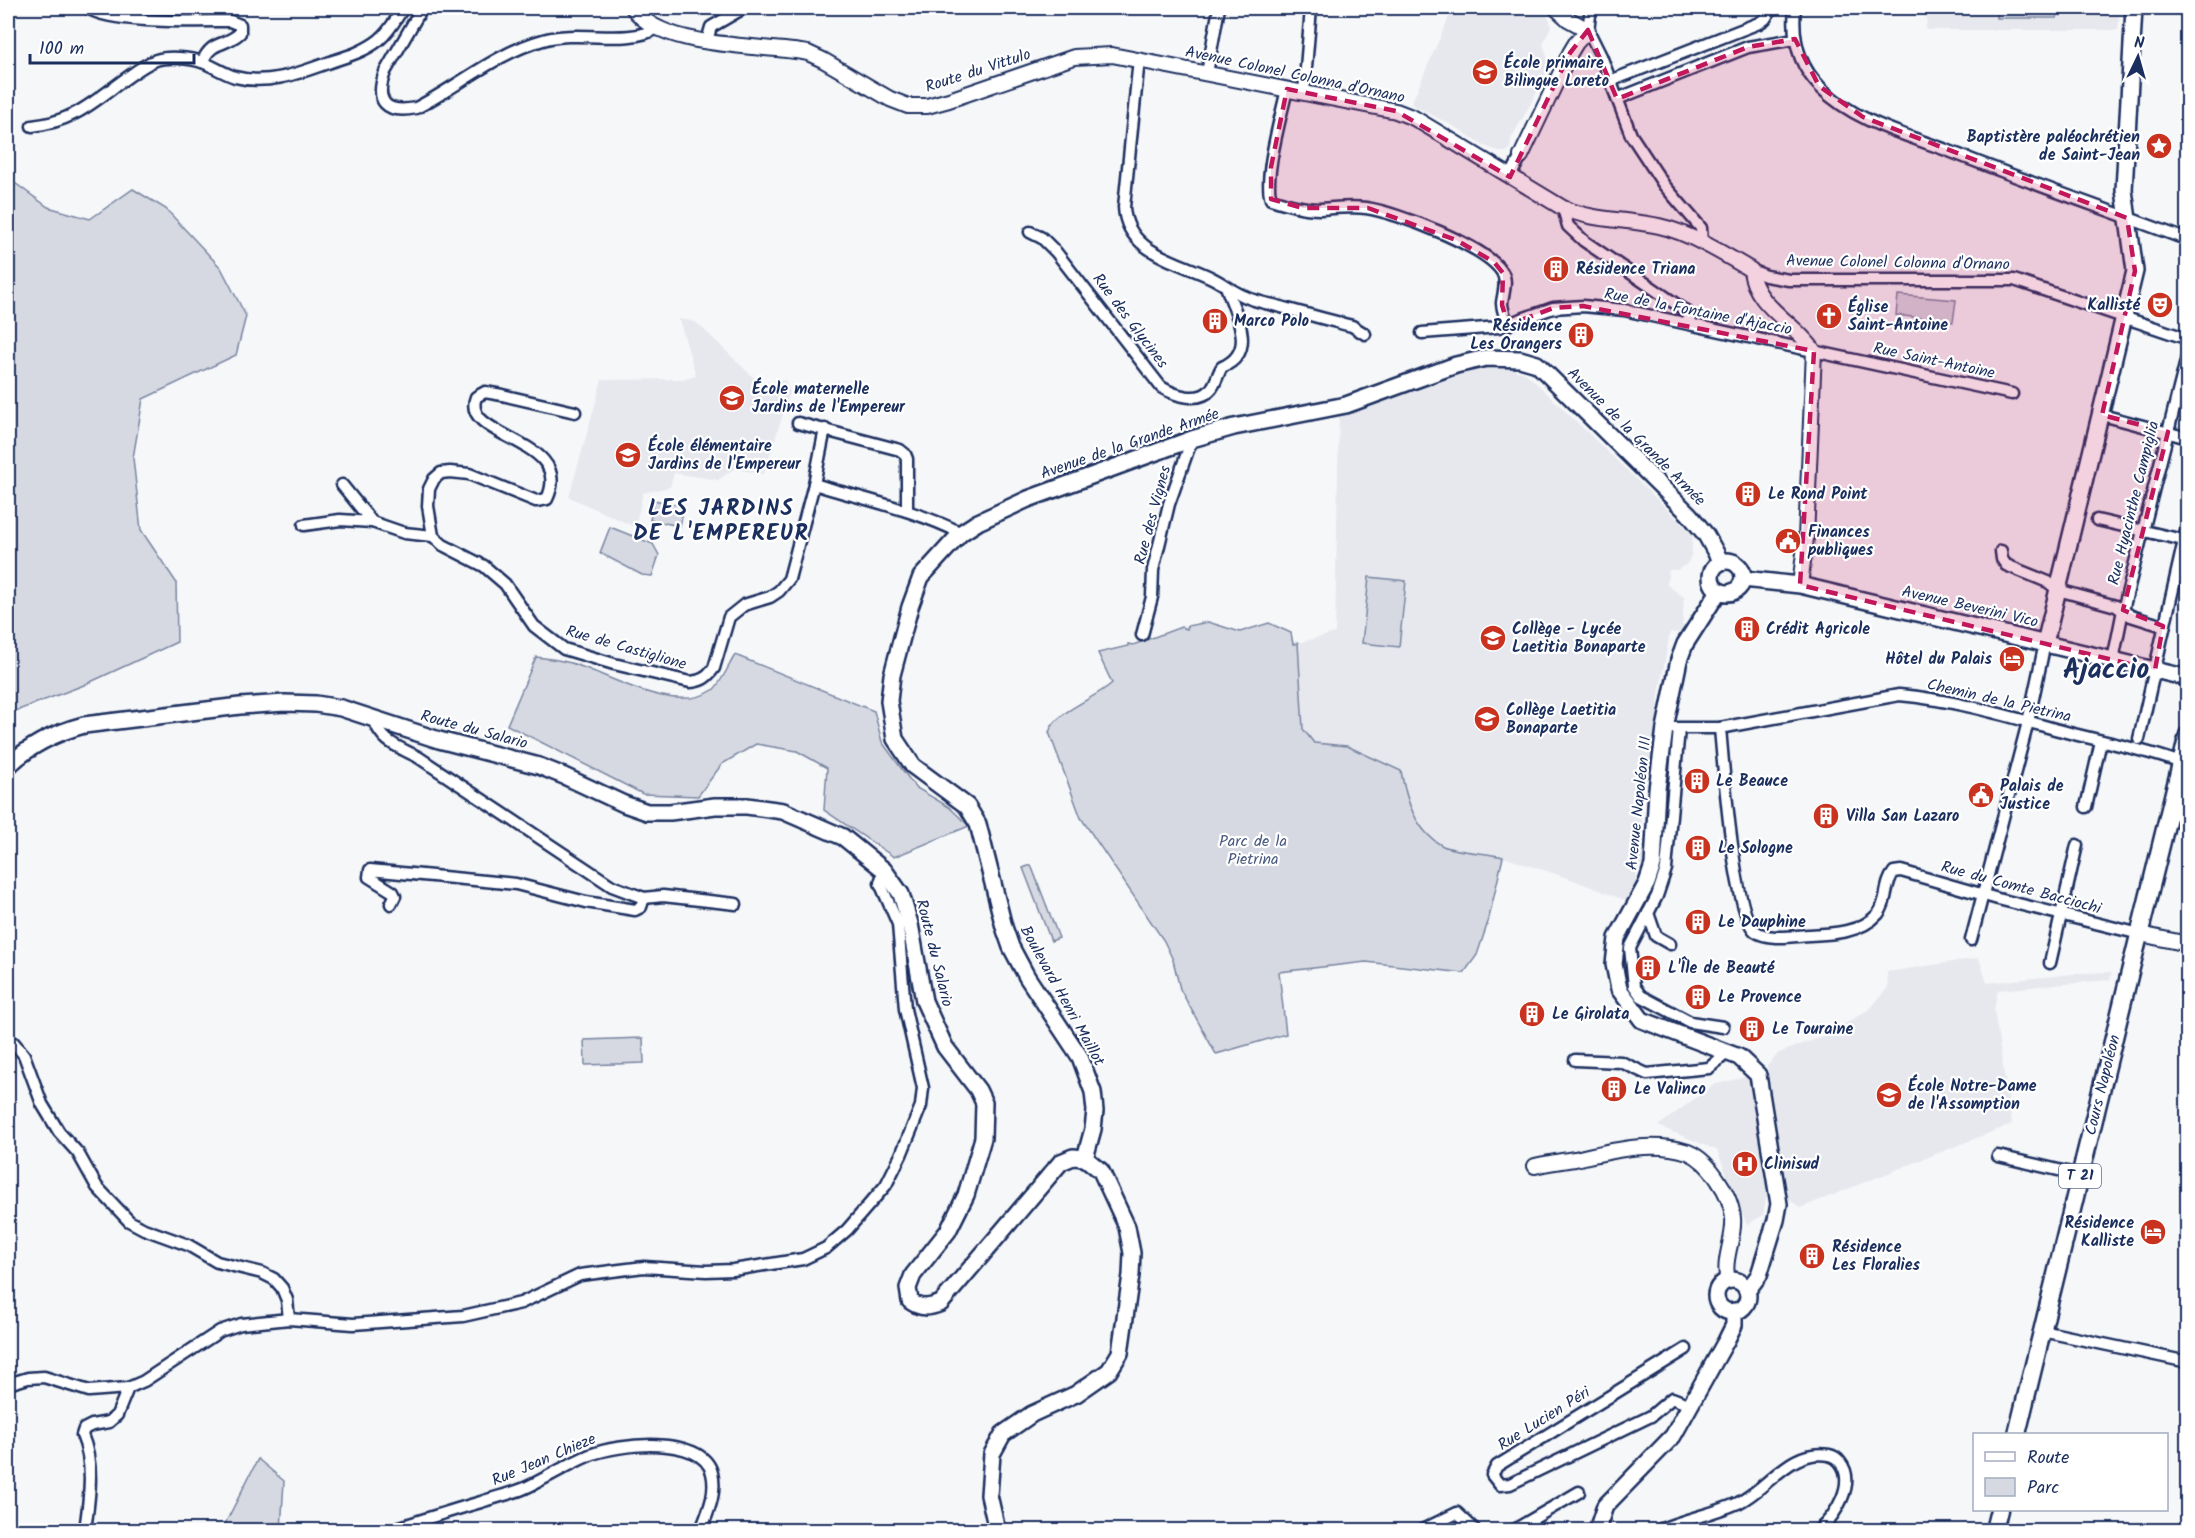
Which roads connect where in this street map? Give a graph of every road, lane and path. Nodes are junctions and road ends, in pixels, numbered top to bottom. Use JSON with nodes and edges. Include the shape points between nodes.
{"nodes":[{"id":1,"x":88,"y":8,"type":"edge"},
{"id":2,"x":403,"y":8,"type":"edge"},
{"id":3,"x":422,"y":8,"type":"edge"},
{"id":4,"x":633,"y":8,"type":"edge"},
{"id":5,"x":744,"y":8,"type":"edge"},
{"id":6,"x":1219,"y":8,"type":"edge"},
{"id":7,"x":1311,"y":8,"type":"edge"},
{"id":8,"x":1556,"y":8,"type":"edge"},
{"id":9,"x":1591,"y":8,"type":"edge"},
{"id":10,"x":1772,"y":8,"type":"edge"},
{"id":11,"x":1795,"y":8,"type":"edge"},
{"id":12,"x":2134,"y":8,"type":"edge"},
{"id":13,"x":657,"y":28,"type":"junction"},
{"id":14,"x":1588,"y":30,"type":"junction"},
{"id":15,"x":1795,"y":39,"type":"junction"},
{"id":16,"x":707,"y":41,"type":"junction"},
{"id":17,"x":1139,"y":59,"type":"junction"},
{"id":18,"x":202,"y":62,"type":"junction"},
{"id":19,"x":1207,"y":73,"type":"junction"},
{"id":20,"x":1611,"y":81,"type":"junction"},
{"id":21,"x":1287,"y":89,"type":"junction"},
{"id":22,"x":1304,"y":92,"type":"junction"},
{"id":23,"x":1617,"y":99,"type":"junction"},
{"id":24,"x":32,"y":126,"type":"dead end"},
{"id":25,"x":1521,"y":156,"type":"joint"},
{"id":26,"x":1510,"y":177,"type":"junction"},
{"id":27,"x":1563,"y":208,"type":"junction"},
{"id":28,"x":2127,"y":218,"type":"junction"},
{"id":29,"x":1030,"y":232,"type":"dead end"},
{"id":30,"x":2187,"y":240,"type":"edge"},
{"id":31,"x":1702,"y":243,"type":"junction"},
{"id":32,"x":1751,"y":270,"type":"junction"},
{"id":33,"x":1227,"y":288,"type":"junction"},
{"id":34,"x":2125,"y":317,"type":"junction"},
{"id":35,"x":1692,"y":324,"type":"junction"},
{"id":36,"x":1508,"y":325,"type":"junction"},
{"id":37,"x":1422,"y":333,"type":"dead end"},
{"id":38,"x":1365,"y":334,"type":"dead end"},
{"id":39,"x":2187,"y":339,"type":"edge"},
{"id":40,"x":1814,"y":351,"type":"junction"},
{"id":41,"x":2187,"y":353,"type":"edge"},
{"id":42,"x":2012,"y":394,"type":"dead end"},
{"id":43,"x":575,"y":412,"type":"dead end"},
{"id":44,"x":2102,"y":415,"type":"junction"},
{"id":45,"x":798,"y":423,"type":"dead end"},
{"id":46,"x":825,"y":429,"type":"junction"},
{"id":47,"x":2168,"y":432,"type":"junction"},
{"id":48,"x":2187,"y":438,"type":"edge"},
{"id":49,"x":1192,"y":439,"type":"junction"},
{"id":50,"x":814,"y":484,"type":"junction"},
{"id":51,"x":342,"y":485,"type":"dead end"},
{"id":52,"x":907,"y":511,"type":"junction"},
{"id":53,"x":2097,"y":519,"type":"dead end"},
{"id":54,"x":372,"y":522,"type":"junction"},
{"id":55,"x":2187,"y":523,"type":"edge"},
{"id":56,"x":304,"y":525,"type":"dead end"},
{"id":57,"x":2143,"y":530,"type":"junction"},
{"id":58,"x":961,"y":533,"type":"junction"},
{"id":59,"x":433,"y":536,"type":"junction"},
{"id":60,"x":2183,"y":540,"type":"junction"},
{"id":61,"x":2001,"y":551,"type":"dead end"},
{"id":62,"x":1721,"y":562,"type":"junction"},
{"id":63,"x":1743,"y":579,"type":"junction"},
{"id":64,"x":1800,"y":585,"type":"junction"},
{"id":65,"x":2058,"y":590,"type":"junction"},
{"id":66,"x":1719,"y":591,"type":"junction"},
{"id":67,"x":2123,"y":610,"type":"junction"},
{"id":68,"x":2163,"y":626,"type":"junction"},
{"id":69,"x":1142,"y":635,"type":"dead end"},
{"id":70,"x":2045,"y":643,"type":"junction"},
{"id":71,"x":2113,"y":660,"type":"junction"},
{"id":72,"x":2155,"y":670,"type":"junction"},
{"id":73,"x":2187,"y":678,"type":"edge"},
{"id":74,"x":373,"y":719,"type":"junction"},
{"id":75,"x":2028,"y":722,"type":"junction"},
{"id":76,"x":892,"y":724,"type":"joint"},
{"id":77,"x":1720,"y":728,"type":"junction"},
{"id":78,"x":1672,"y":734,"type":"junction"},
{"id":79,"x":2187,"y":735,"type":"edge"},
{"id":80,"x":2139,"y":739,"type":"dead end"},
{"id":81,"x":2101,"y":741,"type":"junction"},
{"id":82,"x":8,"y":766,"type":"edge"},
{"id":83,"x":2183,"y":770,"type":"edge"},
{"id":84,"x":2086,"y":807,"type":"dead end"},
{"id":85,"x":2077,"y":845,"type":"dead end"},
{"id":86,"x":884,"y":870,"type":"junction"},
{"id":87,"x":1983,"y":895,"type":"junction"},
{"id":88,"x":644,"y":898,"type":"junction"},
{"id":89,"x":391,"y":904,"type":"dead end"},
{"id":90,"x":736,"y":904,"type":"dead end"},
{"id":91,"x":1648,"y":913,"type":"junction"},
{"id":92,"x":2061,"y":915,"type":"junction"},
{"id":93,"x":2140,"y":934,"type":"junction"},
{"id":94,"x":1971,"y":940,"type":"dead end"},
{"id":95,"x":1670,"y":944,"type":"dead end"},
{"id":96,"x":2187,"y":944,"type":"edge"},
{"id":97,"x":2050,"y":963,"type":"dead end"},
{"id":98,"x":1723,"y":1027,"type":"dead end"},
{"id":99,"x":8,"y":1039,"type":"edge"},
{"id":100,"x":1727,"y":1053,"type":"junction"},
{"id":101,"x":1575,"y":1060,"type":"dead end"},
{"id":102,"x":1998,"y":1156,"type":"dead end"},
{"id":103,"x":1084,"y":1158,"type":"junction"},
{"id":104,"x":1535,"y":1166,"type":"dead end"},
{"id":105,"x":2080,"y":1175,"type":"junction"},
{"id":106,"x":1728,"y":1281,"type":"junction"},
{"id":107,"x":1747,"y":1291,"type":"junction"},
{"id":108,"x":1734,"y":1311,"type":"junction"},
{"id":109,"x":289,"y":1319,"type":"junction"},
{"id":110,"x":2042,"y":1331,"type":"junction"},
{"id":111,"x":1686,"y":1349,"type":"dead end"},
{"id":112,"x":2187,"y":1362,"type":"edge"},
{"id":113,"x":8,"y":1384,"type":"edge"},
{"id":114,"x":129,"y":1388,"type":"junction"},
{"id":115,"x":1690,"y":1405,"type":"junction"},
{"id":116,"x":2017,"y":1433,"type":"edge"},
{"id":117,"x":1579,"y":1492,"type":"dead end"},
{"id":118,"x":1999,"y":1511,"type":"edge"},
{"id":119,"x":996,"y":1529,"type":"edge"},
{"id":120,"x":85,"y":1530,"type":"edge"},
{"id":121,"x":394,"y":1530,"type":"edge"},
{"id":122,"x":701,"y":1530,"type":"edge"},
{"id":123,"x":1422,"y":1530,"type":"edge"},
{"id":124,"x":1474,"y":1530,"type":"edge"},
{"id":125,"x":1514,"y":1530,"type":"edge"},
{"id":126,"x":1597,"y":1530,"type":"edge"},
{"id":127,"x":1659,"y":1530,"type":"edge"},
{"id":128,"x":1819,"y":1530,"type":"edge"},
{"id":129,"x":1994,"y":1530,"type":"edge"}],
"edges":[{"from":1,"to":18,"type":"street","via":[[96,13],[143,20],[230,21],[240,25],[240,33],[231,41],[213,46]]},
{"from":2,"to":18,"type":"street","via":[[393,25],[369,48],[306,72],[267,79],[237,77]]},
{"from":3,"to":13,"type":"street","via":[[381,83],[384,100],[390,108],[400,111],[416,108],[516,49],[545,39],[592,34],[636,37]]},
{"from":4,"to":13,"type":"street","name":"Route du Vittulo"},
{"from":5,"to":16,"type":"street","via":[[711,27]]},
{"from":6,"to":19,"type":"street"},
{"from":7,"to":22,"type":"street"},
{"from":8,"to":14,"type":"street","via":[[1568,20]]},
{"from":9,"to":14,"type":"street"},
{"from":10,"to":20,"type":"street","via":[[1759,23]]},
{"from":11,"to":15,"type":"street"},
{"from":12,"to":28,"type":"main road","via":[[2124,190]]},
{"from":13,"to":16,"type":"street","name":"Route du Vittulo"},
{"from":14,"to":20,"type":"street"},
{"from":14,"to":25,"type":"street","via":[[1570,53]]},
{"from":15,"to":23,"type":"street","via":[[1748,47]]},
{"from":15,"to":28,"type":"street","via":[[1802,62],[1819,86],[1863,117]]},
{"from":16,"to":17,"type":"street","name":"Route du Vittulo","via":[[808,53],[908,106],[949,100],[1074,57],[1112,55]]},
{"from":17,"to":19,"type":"street","name":"Avenue Colonel Colonna d'Ornano"},
{"from":17,"to":33,"type":"street","via":[[1124,218],[1147,248]]},
{"from":18,"to":24,"type":"street","via":[[156,60],[76,114]]},
{"from":19,"to":21,"type":"street","name":"Avenue Colonel Colonna d'Ornano"},
{"from":20,"to":23,"type":"street"},
{"from":21,"to":22,"type":"street","name":"Avenue Colonel Colonna d'Ornano"},
{"from":21,"to":36,"type":"street","via":[[1271,167],[1271,199],[1303,208],[1368,208],[1417,222],[1456,240],[1494,262],[1503,273],[1502,304]]},
{"from":22,"to":26,"type":"street","name":"Avenue Colonel Colonna d'Ornano","via":[[1396,111]]},
{"from":23,"to":31,"type":"street","via":[[1631,135],[1644,155],[1701,228]]},
{"from":25,"to":26,"type":"street"},
{"from":26,"to":27,"type":"street","name":"Avenue Colonel Colonna d'Ornano"},
{"from":27,"to":31,"type":"street","name":"Avenue Colonel Colonna d'Ornano","via":[[1578,214],[1660,226]]},
{"from":27,"to":35,"type":"street","via":[[1568,226],[1584,241],[1686,312]]},
{"from":28,"to":30,"type":"street"},
{"from":28,"to":34,"type":"main road","via":[[2135,271]]},
{"from":29,"to":33,"type":"street","name":"Rue des Glycines","via":[[1056,252],[1161,387],[1173,394],[1201,395],[1211,389],[1222,367],[1234,362],[1240,352],[1243,338]]},
{"from":31,"to":32,"type":"street","name":"Avenue Colonel Colonna d'Ornano"},
{"from":32,"to":34,"type":"street","name":"Avenue Colonel Colonna d'Ornano","via":[[1789,280],[2014,280]]},
{"from":32,"to":40,"type":"street","via":[[1758,294]]},
{"from":33,"to":38,"type":"street","via":[[1248,298],[1352,326]]},
{"from":34,"to":39,"type":"street","name":"Avenue Colonel Colonna d'Ornano"},
{"from":34,"to":44,"type":"main road"},
{"from":35,"to":36,"type":"street","name":"Rue de la Fontaine d'Ajaccio","via":[[1584,306],[1553,308]]},
{"from":35,"to":40,"type":"street","name":"Rue de la Fontaine d'Ajaccio"},
{"from":36,"to":37,"type":"street","name":"Rue de la Fontaine d'Ajaccio"},
{"from":40,"to":42,"type":"street","name":"Rue Saint-Antoine"},
{"from":40,"to":64,"type":"street","via":[[1806,538]]},
{"from":41,"to":47,"type":"street","name":"Rue Hyacinthe Campiglia"},
{"from":43,"to":59,"type":"street","via":[[502,394],[485,392],[476,397],[472,405],[485,423],[537,453],[549,465],[552,488],[547,499],[536,501],[469,474],[441,473],[429,489]]},
{"from":44,"to":47,"type":"street"},
{"from":44,"to":65,"type":"main road"},
{"from":45,"to":46,"type":"street"},
{"from":46,"to":50,"type":"street"},
{"from":46,"to":52,"type":"street","via":[[905,453]]},
{"from":47,"to":48,"type":"street"},
{"from":47,"to":57,"type":"street","name":"Rue Hyacinthe Campiglia"},
{"from":49,"to":58,"type":"main road","name":"Avenue de la Grande Armée","via":[[1028,499]]},
{"from":49,"to":62,"type":"main road","name":"Avenue de la Grande Armée","via":[[1346,405],[1456,364],[1486,358],[1520,359],[1538,364],[1689,514]]},
{"from":49,"to":69,"type":"street","name":"Rue des Vignes","via":[[1169,504],[1152,570],[1152,597]]},
{"from":50,"to":52,"type":"street"},
{"from":50,"to":59,"type":"street","name":"Rue de Castiglione","via":[[789,579],[770,597],[744,605],[729,617],[714,668],[700,681],[679,680],[564,649],[534,626],[505,584],[484,566]]},
{"from":51,"to":54,"type":"street"},
{"from":52,"to":58,"type":"street"},
{"from":53,"to":57,"type":"street"},
{"from":54,"to":56,"type":"street","via":[[340,520]]},
{"from":54,"to":59,"type":"street","via":[[404,533]]},
{"from":55,"to":60,"type":"street"},
{"from":57,"to":60,"type":"street"},
{"from":57,"to":67,"type":"street","name":"Rue Hyacinthe Campiglia"},
{"from":58,"to":76,"type":"main road","name":"Avenue de la Grande Armée","via":[[928,567],[916,589],[892,675]]},
{"from":60,"to":68,"type":"street"},
{"from":61,"to":65,"type":"street","via":[[2006,565]]},
{"from":62,"to":63,"type":"main road","via":[[1737,564]]},
{"from":62,"to":66,"type":"main road","via":[[1711,573],[1712,583]]},
{"from":63,"to":64,"type":"main road","name":"Avenue Beverini Vico"},
{"from":63,"to":66,"type":"main road","via":[[1736,590]]},
{"from":64,"to":70,"type":"main road","name":"Avenue Beverini Vico"},
{"from":65,"to":67,"type":"street"},
{"from":65,"to":70,"type":"main road"},
{"from":66,"to":78,"type":"main road","name":"Avenue Napoléon III","via":[[1679,660]]},
{"from":67,"to":68,"type":"street"},
{"from":67,"to":71,"type":"street","name":"Rue Hyacinthe Campiglia"},
{"from":68,"to":72,"type":"street"},
{"from":70,"to":71,"type":"main road","name":"Avenue Beverini Vico"},
{"from":70,"to":75,"type":"street"},
{"from":71,"to":72,"type":"main road","name":"Avenue Beverini Vico"},
{"from":72,"to":73,"type":"main road","name":"Avenue Beverini Vico"},
{"from":72,"to":80,"type":"street"},
{"from":74,"to":82,"type":"main road","name":"Route du Salario","via":[[341,708],[285,703],[84,725],[42,740]]},
{"from":74,"to":86,"type":"main road","name":"Route du Salario","via":[[539,766],[647,812],[715,806],[783,811],[843,837]]},
{"from":74,"to":88,"type":"street","via":[[388,741],[612,885]]},
{"from":75,"to":77,"type":"street","name":"Chemin de la Pietrina","via":[[1926,697],[1899,695]]},
{"from":75,"to":81,"type":"street","name":"Chemin de la Pietrina"},
{"from":75,"to":87,"type":"street"},
{"from":76,"to":103,"type":"main road","name":"Boulevard Henri Maillot","via":[[896,739],[913,766],[968,806],[978,824],[1011,947],[1080,1057],[1093,1092],[1093,1130]]},
{"from":77,"to":78,"type":"street","name":"Chemin de la Pietrina"},
{"from":77,"to":87,"type":"street","name":"Rue du Comte Bacciochi","via":[[1737,873],[1745,913],[1755,931],[1766,936],[1789,936],[1842,933],[1861,926],[1877,915],[1894,872]]},
{"from":78,"to":91,"type":"street","via":[[1666,869]]},
{"from":78,"to":100,"type":"main road","name":"Avenue Napoléon III","via":[[1657,789],[1653,865],[1617,938],[1614,964],[1619,989],[1642,1020]]},
{"from":79,"to":83,"type":"main road","name":"Cours Napoléon","number":"T 21"},
{"from":81,"to":83,"type":"street","name":"Chemin de la Pietrina","via":[[2137,749]]},
{"from":81,"to":84,"type":"street"},
{"from":83,"to":93,"type":"main road","name":"Cours Napoléon","number":"T 21"},
{"from":85,"to":92,"type":"street"},
{"from":86,"to":103,"type":"main road","name":"Route du Salario","via":[[901,894],[924,1000],[945,1047],[978,1090],[985,1110],[983,1138],[966,1195],[948,1231],[913,1275],[908,1288],[910,1301],[929,1307],[941,1303],[1061,1162]]},
{"from":86,"to":109,"type":"street","via":[[880,883],[898,924],[905,1010],[923,1088],[921,1106],[886,1185],[826,1248],[803,1259],[733,1270],[644,1267],[580,1275],[521,1303],[463,1316],[353,1324]]},
{"from":87,"to":92,"type":"street","name":"Rue du Comte Bacciochi"},
{"from":87,"to":94,"type":"street"},
{"from":88,"to":89,"type":"street","via":[[635,910],[516,884],[370,870],[369,877],[393,892]]},
{"from":88,"to":90,"type":"street"},
{"from":91,"to":95,"type":"street","via":[[1656,936]]},
{"from":91,"to":98,"type":"street","via":[[1630,948],[1634,986],[1641,996],[1690,1022]]},
{"from":92,"to":93,"type":"street","name":"Rue du Comte Bacciochi"},
{"from":92,"to":97,"type":"street"},
{"from":93,"to":96,"type":"street"},
{"from":93,"to":105,"type":"main road","name":"Cours Napoléon","number":"T 21"},
{"from":99,"to":109,"type":"street","via":[[24,1055],[42,1104],[59,1132],[78,1153],[96,1187],[129,1221],[218,1262],[274,1279],[287,1300]]},
{"from":100,"to":101,"type":"street","via":[[1709,1068],[1647,1074],[1621,1062]]},
{"from":100,"to":107,"type":"main road","name":"Avenue Napoléon III","via":[[1758,1075],[1778,1189],[1776,1220],[1759,1275]]},
{"from":102,"to":105,"type":"street"},
{"from":103,"to":119,"type":"main road","via":[[1101,1172],[1127,1227],[1132,1253],[1120,1353],[1109,1371],[1076,1394],[1032,1414],[1003,1434],[992,1454],[989,1495]]},
{"from":104,"to":106,"type":"street","via":[[1629,1148],[1666,1148],[1690,1153],[1710,1168],[1724,1187],[1733,1216]]},
{"from":105,"to":110,"type":"main road","name":"Cours Napoléon","number":"T 21"},
{"from":106,"to":107,"type":"main road","via":[[1737,1281]]},
{"from":106,"to":108,"type":"main road","via":[[1719,1286],[1716,1297],[1720,1306]]},
{"from":107,"to":108,"type":"main road","via":[[1745,1304]]},
{"from":108,"to":115,"type":"main road","via":[[1734,1325]]},
{"from":109,"to":114,"type":"street","via":[[241,1324],[220,1331]]},
{"from":110,"to":112,"type":"street"},
{"from":110,"to":116,"type":"main road","name":"Cours Napoléon","number":"T 21"},
{"from":111,"to":115,"type":"street","name":"Rue Lucien Péri","via":[[1497,1466],[1492,1475],[1500,1485],[1510,1484],[1651,1416],[1672,1398]]},
{"from":113,"to":114,"type":"street","via":[[44,1377],[89,1391]]},
{"from":114,"to":120,"type":"street","via":[[117,1415],[109,1422],[84,1429],[82,1435],[89,1467]]},
{"from":115,"to":126,"type":"main road","via":[[1673,1436],[1605,1506]]},
{"from":117,"to":125,"type":"street"},
{"from":118,"to":129,"type":"main road"},
{"from":121,"to":122,"type":"street","name":"Rue Jean Chieze","via":[[523,1489],[610,1448],[645,1444],[687,1450],[705,1461],[711,1470],[711,1505]]},
{"from":123,"to":124,"type":"street","via":[[1457,1513]]},
{"from":127,"to":128,"type":"street","via":[[1738,1503],[1798,1458],[1826,1454],[1835,1456],[1847,1479],[1836,1511]]}]}
